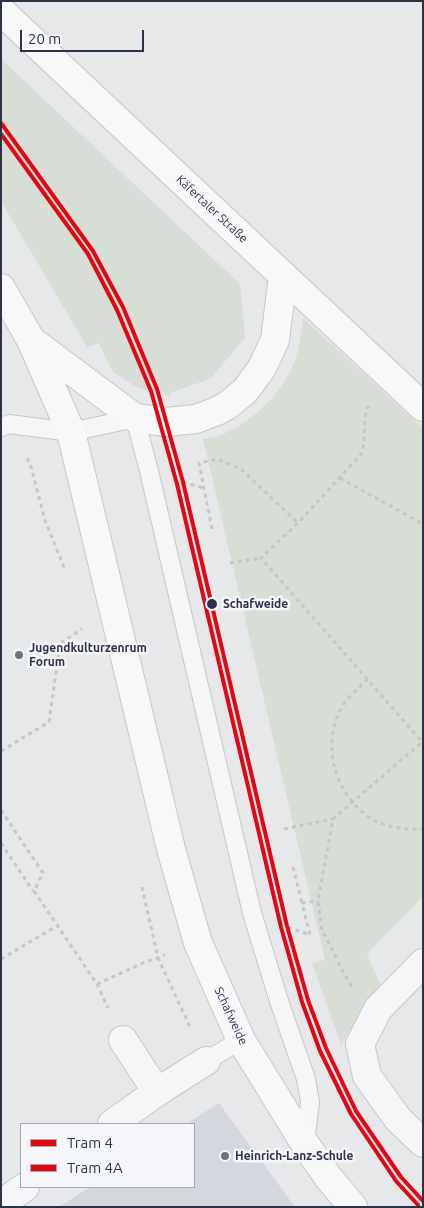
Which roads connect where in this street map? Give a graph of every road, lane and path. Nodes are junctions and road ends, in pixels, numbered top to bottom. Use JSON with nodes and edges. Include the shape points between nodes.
{"nodes":[{"id":1,"x":1,"y":11,"type":"edge"},
{"id":2,"x":283,"y":276,"type":"junction"},
{"id":3,"x":1,"y":288,"type":"edge"},
{"id":4,"x":31,"y":340,"type":"junction"},
{"id":5,"x":394,"y":379,"type":"junction"},
{"id":6,"x":423,"y":407,"type":"edge"},
{"id":7,"x":135,"y":418,"type":"junction"},
{"id":8,"x":1,"y":427,"type":"edge"},
{"id":9,"x":70,"y":432,"type":"junction"},
{"id":10,"x":340,"y":478,"type":"junction"},
{"id":11,"x":298,"y":523,"type":"junction"},
{"id":12,"x":423,"y":524,"type":"edge"},
{"id":13,"x":212,"y":529,"type":"dead end"},
{"id":14,"x":261,"y":558,"type":"junction"},
{"id":15,"x":230,"y":563,"type":"dead end"},
{"id":16,"x":84,"y":629,"type":"dead end"},
{"id":17,"x":368,"y":679,"type":"junction"},
{"id":18,"x":422,"y":742,"type":"edge"},
{"id":19,"x":1,"y":751,"type":"edge"},
{"id":20,"x":353,"y":802,"type":"junction"},
{"id":21,"x":1,"y":810,"type":"edge"},
{"id":22,"x":333,"y":819,"type":"junction"},
{"id":23,"x":284,"y":829,"type":"dead end"},
{"id":24,"x":423,"y":829,"type":"edge"},
{"id":25,"x":1,"y":843,"type":"edge"},
{"id":26,"x":293,"y":867,"type":"dead end"},
{"id":27,"x":34,"y":892,"type":"junction"},
{"id":28,"x":302,"y":903,"type":"dead end"},
{"id":29,"x":57,"y":926,"type":"junction"},
{"id":30,"x":1,"y":959,"type":"edge"},
{"id":31,"x":423,"y":963,"type":"edge"},
{"id":32,"x":378,"y":1009,"type":"junction"},
{"id":33,"x":123,"y":1040,"type":"joint"},
{"id":34,"x":240,"y":1040,"type":"junction"},
{"id":35,"x":206,"y":1061,"type":"joint"},
{"id":36,"x":157,"y":1092,"type":"junction"},
{"id":37,"x":113,"y":1123,"type":"edge"},
{"id":38,"x":304,"y":1144,"type":"junction"},
{"id":39,"x":423,"y":1144,"type":"edge"},
{"id":40,"x":24,"y":1188,"type":"edge"},
{"id":41,"x":1,"y":1204,"type":"edge"},
{"id":42,"x":353,"y":1207,"type":"edge"}],
"edges":[{"from":1,"to":2,"type":"main road","name":"Käfertaler Straße"},
{"from":2,"to":5,"type":"main road","name":"Käfertaler Straße"},
{"from":2,"to":7,"type":"main road","via":[[275,340],[262,368],[246,391],[218,411],[196,419],[166,422]]},
{"from":3,"to":4,"type":"main road","name":"Schafweide"},
{"from":4,"to":7,"type":"main road"},
{"from":4,"to":9,"type":"main road","name":"Schafweide"},
{"from":5,"to":6,"type":"main road","name":"Käfertaler Straße"},
{"from":5,"to":10,"type":"path","via":[[366,410],[363,452]]},
{"from":7,"to":9,"type":"lane"},
{"from":7,"to":38,"type":"lane","via":[[252,914],[306,1079],[310,1102]]},
{"from":8,"to":9,"type":"lane","via":[[9,424]]},
{"from":9,"to":34,"type":"main road","name":"Schafweide","via":[[179,878],[198,943]]},
{"from":10,"to":11,"type":"path"},
{"from":10,"to":12,"type":"path"},
{"from":11,"to":13,"type":"path","via":[[241,469],[217,459],[199,463]]},
{"from":11,"to":14,"type":"path"},
{"from":14,"to":15,"type":"path"},
{"from":14,"to":17,"type":"path"},
{"from":16,"to":19,"type":"path","via":[[60,644],[49,722]]},
{"from":17,"to":18,"type":"path"},
{"from":17,"to":20,"type":"path","via":[[344,704],[332,736],[334,766],[339,781]]},
{"from":18,"to":20,"type":"path"},
{"from":20,"to":22,"type":"path"},
{"from":20,"to":24,"type":"path","via":[[374,820],[407,830]]},
{"from":21,"to":27,"type":"path","via":[[42,873]]},
{"from":22,"to":23,"type":"path"},
{"from":22,"to":32,"type":"path","via":[[318,901],[322,930],[349,983]]},
{"from":25,"to":27,"type":"path"},
{"from":26,"to":28,"type":"path"},
{"from":27,"to":29,"type":"path"},
{"from":29,"to":30,"type":"path"},
{"from":29,"to":33,"type":"path","via":[[97,984]]},
{"from":31,"to":32,"type":"street"},
{"from":32,"to":39,"type":"street","via":[[360,1044],[367,1076],[398,1119]]},
{"from":33,"to":36,"type":"street"},
{"from":34,"to":35,"type":"lane"},
{"from":34,"to":38,"type":"main road","name":"Schafweide"},
{"from":35,"to":36,"type":"street"},
{"from":36,"to":37,"type":"street"},
{"from":38,"to":42,"type":"main road","name":"Schafweide"},
{"from":40,"to":41,"type":"street"}]}
